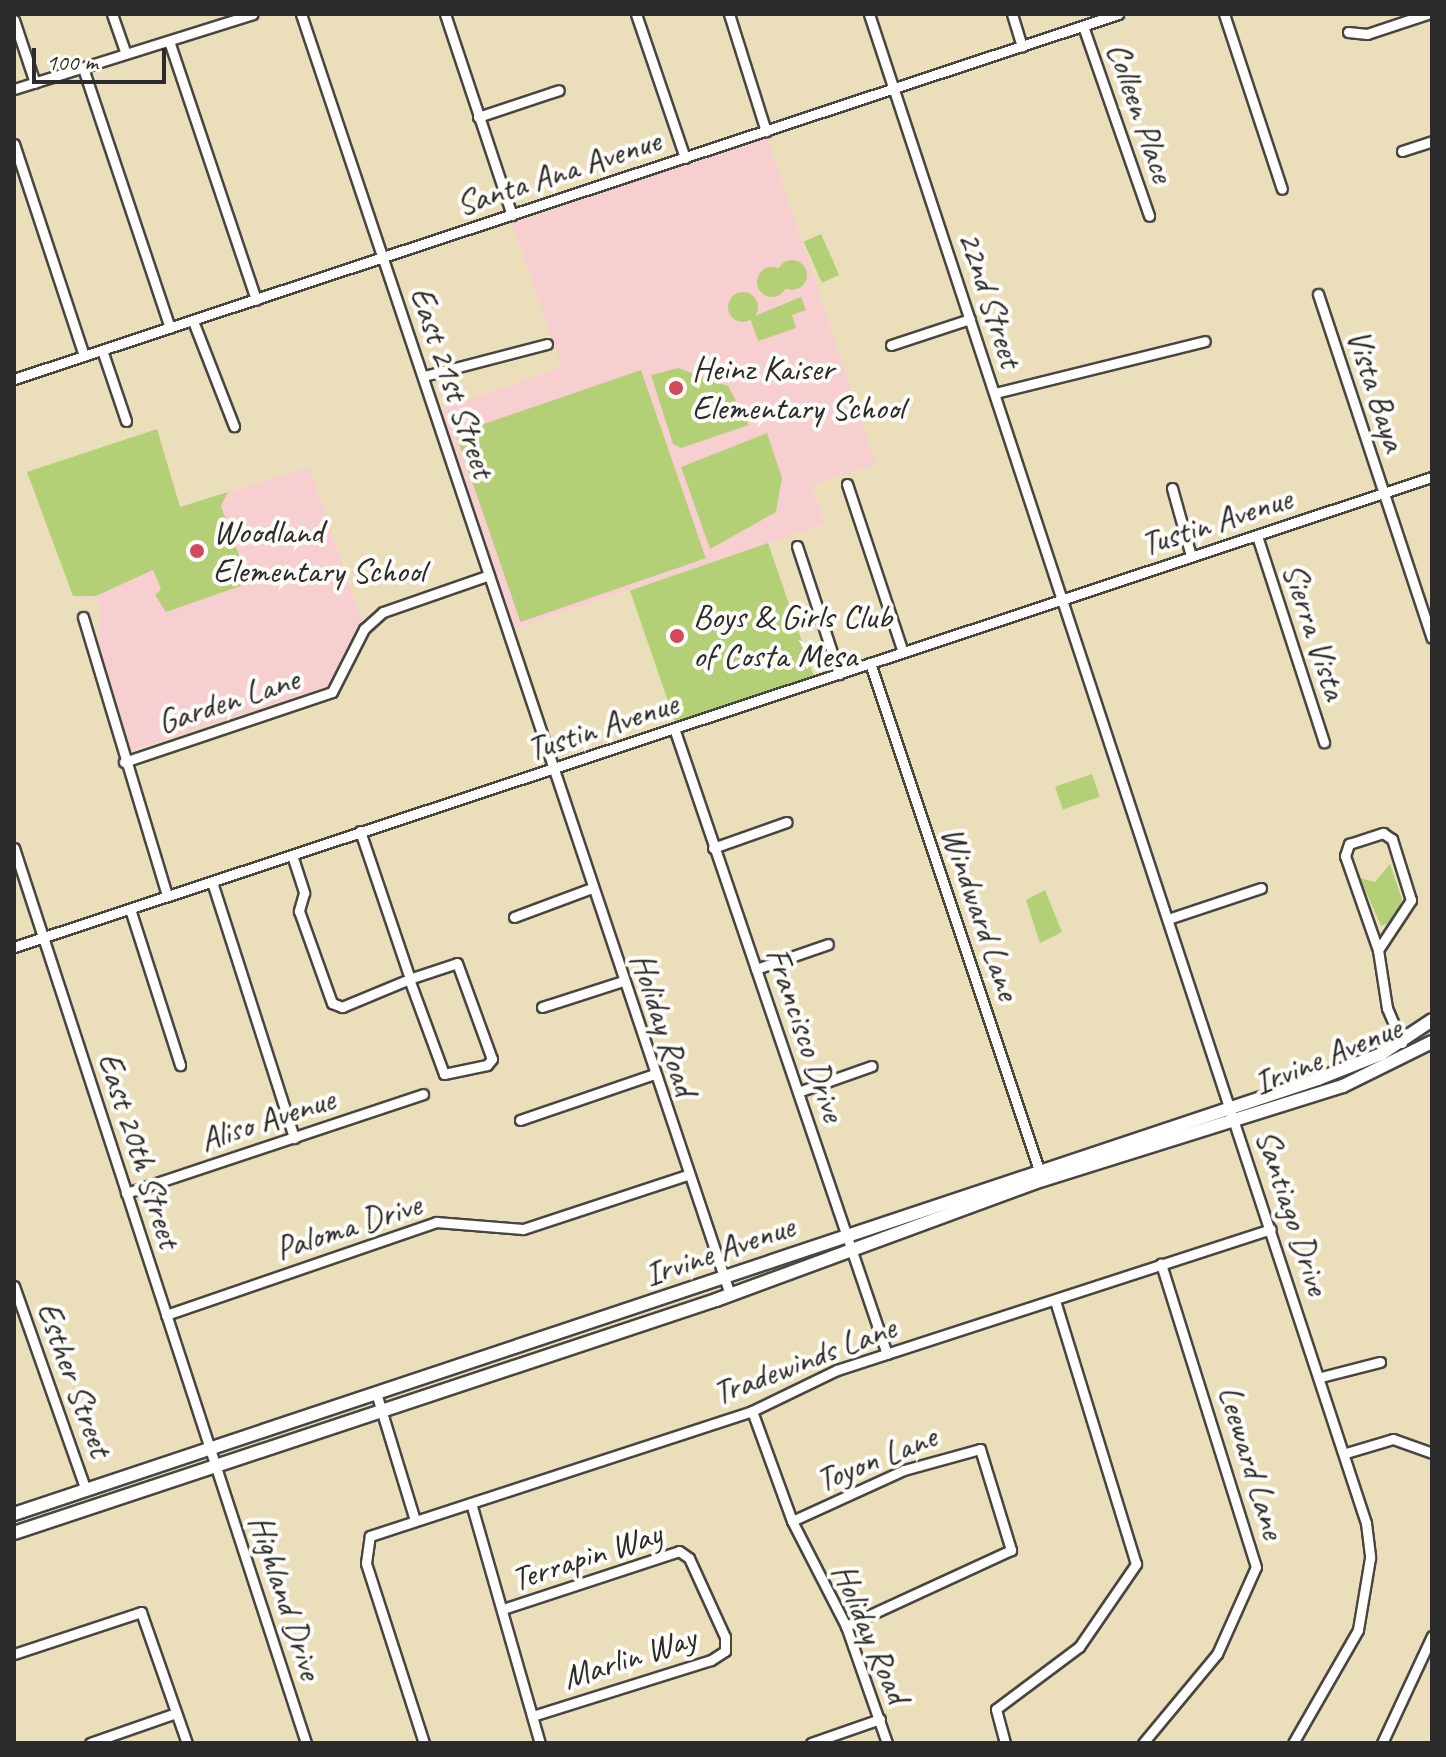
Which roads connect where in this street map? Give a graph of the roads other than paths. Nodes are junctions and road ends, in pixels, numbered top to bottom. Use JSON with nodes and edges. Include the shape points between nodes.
{"nodes":[{"id":1,"x":112,"y":14,"type":"edge"},
{"id":2,"x":253,"y":14,"type":"edge"},
{"id":3,"x":301,"y":14,"type":"edge"},
{"id":4,"x":445,"y":14,"type":"edge"},
{"id":5,"x":636,"y":14,"type":"edge"},
{"id":6,"x":729,"y":14,"type":"edge"},
{"id":7,"x":869,"y":14,"type":"edge"},
{"id":8,"x":1012,"y":14,"type":"edge"},
{"id":9,"x":1118,"y":14,"type":"edge"},
{"id":10,"x":1224,"y":14,"type":"edge"},
{"id":11,"x":1427,"y":14,"type":"edge"},
{"id":12,"x":14,"y":20,"type":"edge"},
{"id":13,"x":1083,"y":26,"type":"junction"},
{"id":14,"x":1348,"y":32,"type":"dead end"},
{"id":15,"x":169,"y":41,"type":"junction"},
{"id":16,"x":1022,"y":46,"type":"junction"},
{"id":17,"x":126,"y":54,"type":"junction"},
{"id":18,"x":83,"y":68,"type":"junction"},
{"id":19,"x":35,"y":83,"type":"junction"},
{"id":20,"x":14,"y":89,"type":"edge"},
{"id":21,"x":894,"y":89,"type":"junction"},
{"id":22,"x":559,"y":90,"type":"dead end"},
{"id":23,"x":478,"y":117,"type":"junction"},
{"id":24,"x":766,"y":131,"type":"junction"},
{"id":25,"x":1432,"y":141,"type":"edge"},
{"id":26,"x":14,"y":144,"type":"edge"},
{"id":27,"x":1402,"y":151,"type":"dead end"},
{"id":28,"x":685,"y":158,"type":"junction"},
{"id":29,"x":1282,"y":189,"type":"dead end"},
{"id":30,"x":512,"y":215,"type":"junction"},
{"id":31,"x":1149,"y":216,"type":"dead end"},
{"id":32,"x":383,"y":258,"type":"junction"},
{"id":33,"x":1318,"y":294,"type":"dead end"},
{"id":34,"x":256,"y":300,"type":"junction"},
{"id":35,"x":970,"y":319,"type":"junction"},
{"id":36,"x":193,"y":321,"type":"junction"},
{"id":37,"x":170,"y":328,"type":"junction"},
{"id":38,"x":1205,"y":341,"type":"dead end"},
{"id":39,"x":547,"y":344,"type":"dead end"},
{"id":40,"x":891,"y":345,"type":"dead end"},
{"id":41,"x":102,"y":350,"type":"junction"},
{"id":42,"x":84,"y":356,"type":"junction"},
{"id":43,"x":424,"y":376,"type":"junction"},
{"id":44,"x":14,"y":379,"type":"edge"},
{"id":45,"x":995,"y":393,"type":"junction"},
{"id":46,"x":126,"y":421,"type":"dead end"},
{"id":47,"x":234,"y":426,"type":"dead end"},
{"id":48,"x":1432,"y":477,"type":"edge"},
{"id":49,"x":847,"y":484,"type":"dead end"},
{"id":50,"x":1172,"y":488,"type":"dead end"},
{"id":51,"x":1384,"y":492,"type":"junction"},
{"id":52,"x":1257,"y":536,"type":"junction"},
{"id":53,"x":797,"y":546,"type":"dead end"},
{"id":54,"x":1191,"y":556,"type":"junction"},
{"id":55,"x":489,"y":575,"type":"junction"},
{"id":56,"x":1063,"y":600,"type":"junction"},
{"id":57,"x":83,"y":617,"type":"dead end"},
{"id":58,"x":1432,"y":638,"type":"edge"},
{"id":59,"x":903,"y":652,"type":"junction"},
{"id":60,"x":870,"y":663,"type":"junction"},
{"id":61,"x":839,"y":674,"type":"junction"},
{"id":62,"x":675,"y":731,"type":"junction"},
{"id":63,"x":1324,"y":742,"type":"dead end"},
{"id":64,"x":124,"y":762,"type":"junction"},
{"id":65,"x":552,"y":769,"type":"junction"},
{"id":66,"x":787,"y":822,"type":"dead end"},
{"id":67,"x":360,"y":831,"type":"junction"},
{"id":68,"x":14,"y":848,"type":"edge"},
{"id":69,"x":713,"y":848,"type":"junction"},
{"id":70,"x":292,"y":855,"type":"junction"},
{"id":71,"x":212,"y":882,"type":"junction"},
{"id":72,"x":592,"y":888,"type":"junction"},
{"id":73,"x":1261,"y":888,"type":"dead end"},
{"id":74,"x":167,"y":895,"type":"junction"},
{"id":75,"x":130,"y":909,"type":"junction"},
{"id":76,"x":514,"y":917,"type":"dead end"},
{"id":77,"x":1168,"y":919,"type":"junction"},
{"id":78,"x":44,"y":938,"type":"junction"},
{"id":79,"x":828,"y":944,"type":"dead end"},
{"id":80,"x":14,"y":947,"type":"edge"},
{"id":81,"x":1378,"y":950,"type":"junction"},
{"id":82,"x":756,"y":969,"type":"junction"},
{"id":83,"x":408,"y":976,"type":"junction"},
{"id":84,"x":623,"y":981,"type":"junction"},
{"id":85,"x":542,"y":1007,"type":"dead end"},
{"id":86,"x":1432,"y":1020,"type":"edge"},
{"id":87,"x":1432,"y":1042,"type":"edge"},
{"id":88,"x":1402,"y":1043,"type":"junction"},
{"id":89,"x":180,"y":1065,"type":"dead end"},
{"id":90,"x":872,"y":1066,"type":"dead end"},
{"id":91,"x":654,"y":1074,"type":"junction"},
{"id":92,"x":1343,"y":1086,"type":"junction"},
{"id":93,"x":798,"y":1092,"type":"junction"},
{"id":94,"x":423,"y":1094,"type":"dead end"},
{"id":95,"x":1232,"y":1106,"type":"junction"},
{"id":96,"x":520,"y":1120,"type":"dead end"},
{"id":97,"x":1236,"y":1120,"type":"junction"},
{"id":98,"x":294,"y":1138,"type":"junction"},
{"id":99,"x":687,"y":1175,"type":"junction"},
{"id":100,"x":1041,"y":1176,"type":"junction"},
{"id":101,"x":126,"y":1193,"type":"junction"},
{"id":102,"x":1271,"y":1229,"type":"junction"},
{"id":103,"x":850,"y":1241,"type":"junction"},
{"id":104,"x":1161,"y":1263,"type":"junction"},
{"id":105,"x":724,"y":1278,"type":"junction"},
{"id":106,"x":14,"y":1289,"type":"edge"},
{"id":107,"x":730,"y":1295,"type":"junction"},
{"id":108,"x":1055,"y":1301,"type":"junction"},
{"id":109,"x":166,"y":1315,"type":"junction"},
{"id":110,"x":887,"y":1354,"type":"junction"},
{"id":111,"x":1380,"y":1362,"type":"dead end"},
{"id":112,"x":1321,"y":1377,"type":"junction"},
{"id":113,"x":377,"y":1396,"type":"junction"},
{"id":114,"x":752,"y":1411,"type":"junction"},
{"id":115,"x":381,"y":1414,"type":"junction"},
{"id":116,"x":208,"y":1449,"type":"junction"},
{"id":117,"x":1346,"y":1453,"type":"junction"},
{"id":118,"x":1432,"y":1453,"type":"edge"},
{"id":119,"x":215,"y":1468,"type":"junction"},
{"id":120,"x":86,"y":1490,"type":"junction"},
{"id":121,"x":471,"y":1503,"type":"junction"},
{"id":122,"x":14,"y":1514,"type":"edge"},
{"id":123,"x":415,"y":1520,"type":"junction"},
{"id":124,"x":792,"y":1521,"type":"junction"},
{"id":125,"x":14,"y":1533,"type":"edge"},
{"id":126,"x":684,"y":1552,"type":"joint"},
{"id":127,"x":503,"y":1609,"type":"junction"},
{"id":128,"x":846,"y":1626,"type":"junction"},
{"id":129,"x":1432,"y":1636,"type":"edge"},
{"id":130,"x":14,"y":1654,"type":"edge"},
{"id":131,"x":176,"y":1713,"type":"junction"},
{"id":132,"x":536,"y":1715,"type":"junction"},
{"id":133,"x":880,"y":1719,"type":"junction"},
{"id":134,"x":90,"y":1743,"type":"edge"},
{"id":135,"x":187,"y":1743,"type":"edge"},
{"id":136,"x":306,"y":1743,"type":"edge"},
{"id":137,"x":424,"y":1743,"type":"edge"},
{"id":138,"x":540,"y":1743,"type":"edge"},
{"id":139,"x":811,"y":1743,"type":"edge"},
{"id":140,"x":887,"y":1743,"type":"edge"},
{"id":141,"x":1005,"y":1743,"type":"edge"},
{"id":142,"x":1143,"y":1743,"type":"edge"},
{"id":143,"x":1293,"y":1743,"type":"edge"},
{"id":144,"x":1382,"y":1743,"type":"edge"}],
"edges":[{"from":1,"to":17,"type":"street"},
{"from":2,"to":15,"type":"street"},
{"from":3,"to":32,"type":"street","name":"East 21st Street"},
{"from":4,"to":23,"type":"street"},
{"from":5,"to":28,"type":"street"},
{"from":6,"to":24,"type":"street"},
{"from":7,"to":21,"type":"street","name":"22nd Street"},
{"from":8,"to":16,"type":"street"},
{"from":9,"to":13,"type":"street","name":"Santa Ana Avenue"},
{"from":10,"to":29,"type":"street"},
{"from":11,"to":14,"type":"street"},
{"from":12,"to":19,"type":"street"},
{"from":13,"to":16,"type":"street","name":"Santa Ana Avenue"},
{"from":13,"to":31,"type":"street","name":"Colleen Place"},
{"from":15,"to":17,"type":"street"},
{"from":15,"to":34,"type":"street"},
{"from":16,"to":21,"type":"street","name":"Santa Ana Avenue"},
{"from":17,"to":18,"type":"street"},
{"from":18,"to":19,"type":"street"},
{"from":18,"to":37,"type":"street"},
{"from":19,"to":20,"type":"street"},
{"from":21,"to":24,"type":"street","name":"Santa Ana Avenue"},
{"from":21,"to":35,"type":"street","name":"22nd Street"},
{"from":22,"to":23,"type":"street"},
{"from":23,"to":30,"type":"street"},
{"from":24,"to":28,"type":"street","name":"Santa Ana Avenue"},
{"from":25,"to":27,"type":"street"},
{"from":26,"to":42,"type":"street"},
{"from":28,"to":30,"type":"street","name":"Santa Ana Avenue"},
{"from":30,"to":32,"type":"street","name":"Santa Ana Avenue"},
{"from":32,"to":34,"type":"street","name":"Santa Ana Avenue"},
{"from":32,"to":43,"type":"street","name":"East 21st Street"},
{"from":33,"to":51,"type":"street","name":"Vista Baya"},
{"from":34,"to":36,"type":"street","name":"Santa Ana Avenue"},
{"from":35,"to":40,"type":"street"},
{"from":35,"to":45,"type":"street","name":"22nd Street"},
{"from":36,"to":37,"type":"street","name":"Santa Ana Avenue"},
{"from":36,"to":47,"type":"street"},
{"from":37,"to":41,"type":"street","name":"Santa Ana Avenue"},
{"from":38,"to":45,"type":"street"},
{"from":39,"to":43,"type":"street"},
{"from":41,"to":42,"type":"street","name":"Santa Ana Avenue"},
{"from":41,"to":46,"type":"street"},
{"from":42,"to":44,"type":"street","name":"Santa Ana Avenue"},
{"from":43,"to":55,"type":"street","name":"East 21st Street"},
{"from":45,"to":56,"type":"street","name":"22nd Street"},
{"from":48,"to":51,"type":"street","name":"Tustin Avenue"},
{"from":49,"to":59,"type":"street"},
{"from":50,"to":54,"type":"street"},
{"from":51,"to":52,"type":"street","name":"Tustin Avenue"},
{"from":51,"to":58,"type":"street","name":"Vista Baya"},
{"from":52,"to":54,"type":"street","name":"Tustin Avenue"},
{"from":52,"to":63,"type":"street","name":"Sierra Vista"},
{"from":53,"to":61,"type":"street"},
{"from":54,"to":56,"type":"street","name":"Tustin Avenue"},
{"from":55,"to":64,"type":"street","name":"Garden Lane","via":[[383,612],[364,629],[332,692]]},
{"from":55,"to":65,"type":"street","name":"East 21st Street"},
{"from":56,"to":59,"type":"street","name":"Tustin Avenue"},
{"from":56,"to":77,"type":"street","name":"Santiago Drive"},
{"from":57,"to":64,"type":"street"},
{"from":59,"to":60,"type":"street","name":"Tustin Avenue"},
{"from":60,"to":61,"type":"street","name":"Tustin Avenue"},
{"from":60,"to":100,"type":"street","name":"Windward Lane"},
{"from":61,"to":62,"type":"street","name":"Tustin Avenue"},
{"from":62,"to":65,"type":"street","name":"Tustin Avenue"},
{"from":62,"to":69,"type":"street","name":"Francisco Drive"},
{"from":64,"to":74,"type":"street"},
{"from":65,"to":67,"type":"street","name":"Tustin Avenue"},
{"from":65,"to":72,"type":"street","name":"Holiday Road"},
{"from":66,"to":69,"type":"street"},
{"from":67,"to":70,"type":"street","name":"Tustin Avenue"},
{"from":67,"to":83,"type":"street"},
{"from":68,"to":78,"type":"street","name":"East 20th Street"},
{"from":69,"to":82,"type":"street","name":"Francisco Drive"},
{"from":70,"to":71,"type":"street","name":"Tustin Avenue"},
{"from":70,"to":83,"type":"street","via":[[304,893],[299,911],[332,1003],[342,1007]]},
{"from":71,"to":74,"type":"street","name":"Tustin Avenue"},
{"from":71,"to":98,"type":"street"},
{"from":72,"to":76,"type":"street"},
{"from":72,"to":84,"type":"street","name":"Holiday Road"},
{"from":73,"to":77,"type":"street"},
{"from":74,"to":75,"type":"street","name":"Tustin Avenue"},
{"from":75,"to":78,"type":"street","name":"Tustin Avenue"},
{"from":75,"to":89,"type":"street"},
{"from":77,"to":95,"type":"street","name":"Santiago Drive"},
{"from":78,"to":80,"type":"street","name":"Tustin Avenue"},
{"from":78,"to":101,"type":"street","name":"East 20th Street"},
{"from":79,"to":82,"type":"street"},
{"from":81,"to":81,"type":"street","via":[[1411,900],[1392,839],[1383,833],[1349,844],[1345,856]]},
{"from":81,"to":88,"type":"street","via":[[1387,1008]]},
{"from":82,"to":93,"type":"street","name":"Francisco Drive"},
{"from":83,"to":83,"type":"street","via":[[444,1074],[487,1065],[492,1059],[460,965]]},
{"from":84,"to":85,"type":"street"},
{"from":84,"to":91,"type":"street","name":"Holiday Road"},
{"from":86,"to":88,"type":"main road","name":"Irvine Avenue"},
{"from":87,"to":92,"type":"main road","name":"Irvine Avenue"},
{"from":88,"to":92,"type":"main road","via":[[1392,1059]]},
{"from":88,"to":95,"type":"main road","name":"Irvine Avenue"},
{"from":90,"to":93,"type":"street"},
{"from":91,"to":96,"type":"street"},
{"from":91,"to":99,"type":"street","name":"Holiday Road"},
{"from":92,"to":97,"type":"main road","name":"Irvine Avenue"},
{"from":93,"to":103,"type":"street","name":"Francisco Drive"},
{"from":94,"to":98,"type":"street","name":"Aliso Avenue"},
{"from":95,"to":97,"type":"street","name":"Santiago Drive"},
{"from":95,"to":100,"type":"main road","name":"Irvine Avenue"},
{"from":97,"to":100,"type":"main road","name":"Irvine Avenue"},
{"from":97,"to":102,"type":"street","name":"Santiago Drive"},
{"from":98,"to":101,"type":"street","name":"Aliso Avenue"},
{"from":99,"to":105,"type":"street","name":"Holiday Road"},
{"from":99,"to":109,"type":"street","name":"Paloma Drive","via":[[523,1229],[436,1222]]},
{"from":100,"to":103,"type":"main road","name":"Irvine Avenue"},
{"from":101,"to":109,"type":"street","name":"East 20th Street"},
{"from":102,"to":104,"type":"street","name":"Tradewinds Lane"},
{"from":102,"to":112,"type":"street","name":"Santiago Drive"},
{"from":103,"to":105,"type":"main road","name":"Irvine Avenue"},
{"from":103,"to":107,"type":"main road","name":"Irvine Avenue"},
{"from":103,"to":110,"type":"street","name":"Francisco Drive"},
{"from":104,"to":108,"type":"street","name":"Tradewinds Lane"},
{"from":104,"to":142,"type":"street","name":"Leeward Lane","via":[[1256,1567],[1217,1654]]},
{"from":105,"to":107,"type":"street","name":"Holiday Road"},
{"from":105,"to":113,"type":"main road","name":"Irvine Avenue"},
{"from":106,"to":120,"type":"street","name":"Esther Street"},
{"from":107,"to":115,"type":"main road","name":"Irvine Avenue"},
{"from":108,"to":110,"type":"street","name":"Tradewinds Lane"},
{"from":108,"to":141,"type":"street","via":[[1136,1564],[1079,1647],[996,1709]]},
{"from":109,"to":116,"type":"street","name":"East 20th Street"},
{"from":110,"to":114,"type":"street","name":"Tradewinds Lane"},
{"from":111,"to":112,"type":"street"},
{"from":112,"to":117,"type":"street","name":"Santiago Drive"},
{"from":113,"to":115,"type":"street"},
{"from":113,"to":116,"type":"main road","name":"Irvine Avenue"},
{"from":114,"to":121,"type":"street","name":"Tradewinds Lane"},
{"from":114,"to":124,"type":"street","name":"Holiday Road"},
{"from":115,"to":119,"type":"main road","name":"Irvine Avenue"},
{"from":115,"to":123,"type":"street"},
{"from":116,"to":119,"type":"street","name":"East 20th Street"},
{"from":116,"to":120,"type":"main road","name":"Irvine Avenue"},
{"from":117,"to":118,"type":"street","via":[[1393,1439]]},
{"from":117,"to":143,"type":"street","name":"Santiago Drive","via":[[1366,1523],[1366,1596],[1358,1630]]},
{"from":119,"to":125,"type":"main road","name":"Irvine Avenue"},
{"from":119,"to":136,"type":"street","name":"Highland Drive"},
{"from":120,"to":122,"type":"main road","name":"Irvine Avenue"},
{"from":121,"to":123,"type":"street","name":"Tradewinds Lane"},
{"from":121,"to":127,"type":"street"},
{"from":123,"to":137,"type":"street","name":"Tradewinds Lane","via":[[370,1536],[363,1548]]},
{"from":124,"to":128,"type":"street","name":"Holiday Road"},
{"from":124,"to":128,"type":"street","name":"Toyon Lane","via":[[904,1470],[980,1449],[1011,1550]]},
{"from":126,"to":127,"type":"street","name":"Terrapin Way"},
{"from":126,"to":132,"type":"street","name":"Marlin Way","via":[[725,1637],[725,1651]]},
{"from":127,"to":132,"type":"street"},
{"from":128,"to":133,"type":"street","name":"Holiday Road"},
{"from":129,"to":144,"type":"street"},
{"from":130,"to":131,"type":"street","via":[[141,1612]]},
{"from":131,"to":134,"type":"street"},
{"from":131,"to":135,"type":"street"},
{"from":132,"to":138,"type":"street"},
{"from":133,"to":139,"type":"street"},
{"from":133,"to":140,"type":"street","name":"Holiday Road"}]}
